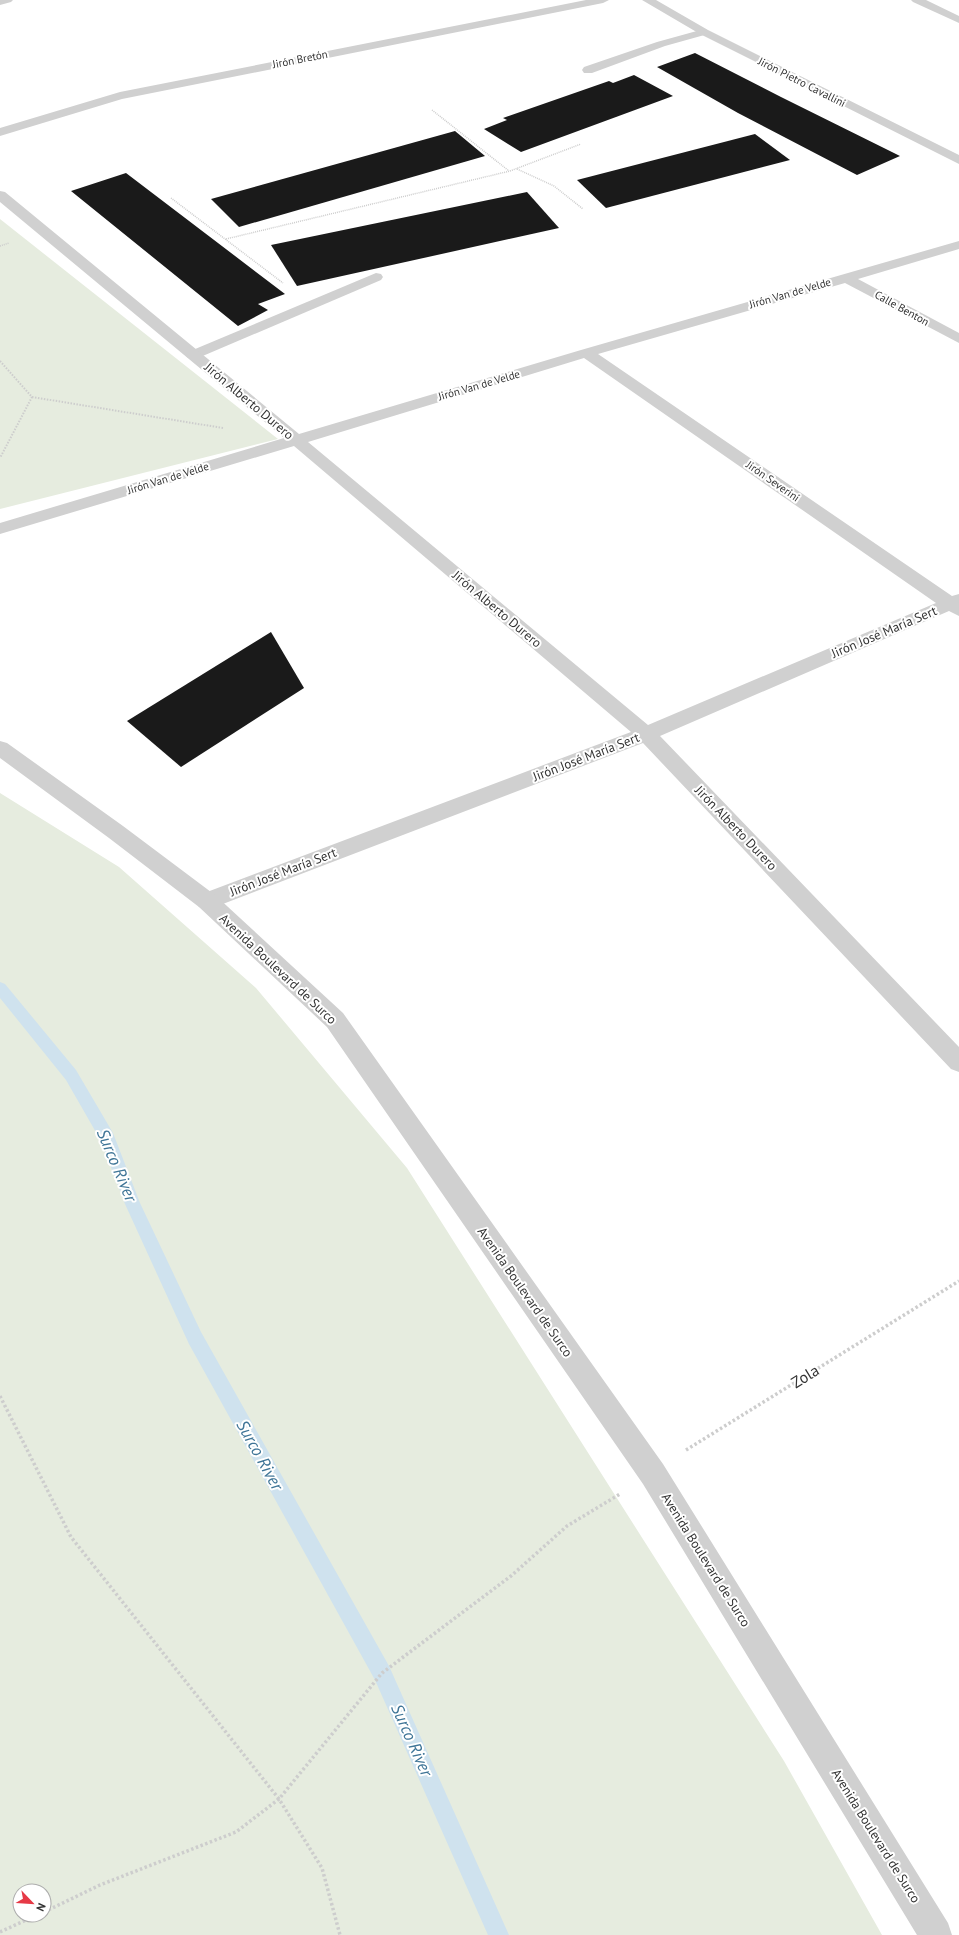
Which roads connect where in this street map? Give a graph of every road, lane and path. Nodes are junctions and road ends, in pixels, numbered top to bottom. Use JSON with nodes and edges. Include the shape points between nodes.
{"nodes":[{"id":1,"x":7,"y":0,"type":"edge"},
{"id":2,"x":603,"y":0,"type":"edge"},
{"id":3,"x":648,"y":0,"type":"edge"},
{"id":4,"x":917,"y":0,"type":"edge"},
{"id":5,"x":0,"y":2,"type":"edge"},
{"id":6,"x":959,"y":20,"type":"edge"},
{"id":7,"x":704,"y":32,"type":"junction"},
{"id":8,"x":588,"y":70,"type":"dead end"},
{"id":9,"x":432,"y":110,"type":"dead end"},
{"id":10,"x":0,"y":132,"type":"edge"},
{"id":11,"x":581,"y":144,"type":"dead end"},
{"id":12,"x":959,"y":160,"type":"edge"},
{"id":13,"x":517,"y":169,"type":"junction"},
{"id":14,"x":510,"y":171,"type":"junction"},
{"id":15,"x":0,"y":195,"type":"edge"},
{"id":16,"x":171,"y":198,"type":"dead end"},
{"id":17,"x":583,"y":209,"type":"dead end"},
{"id":18,"x":226,"y":239,"type":"junction"},
{"id":19,"x":959,"y":245,"type":"edge"},
{"id":20,"x":376,"y":277,"type":"dead end"},
{"id":21,"x":845,"y":277,"type":"junction"},
{"id":22,"x":311,"y":304,"type":"junction"},
{"id":23,"x":959,"y":339,"type":"edge"},
{"id":24,"x":586,"y":353,"type":"junction"},
{"id":25,"x":193,"y":355,"type":"junction"},
{"id":26,"x":0,"y":361,"type":"edge"},
{"id":27,"x":32,"y":397,"type":"junction"},
{"id":28,"x":225,"y":428,"type":"dead end"},
{"id":29,"x":295,"y":439,"type":"junction"},
{"id":30,"x":0,"y":458,"type":"edge"},
{"id":31,"x":0,"y":529,"type":"edge"},
{"id":32,"x":956,"y":605,"type":"edge"},
{"id":33,"x":646,"y":734,"type":"junction"},
{"id":34,"x":0,"y":748,"type":"edge"},
{"id":35,"x":207,"y":901,"type":"junction"},
{"id":36,"x":959,"y":1062,"type":"edge"},
{"id":37,"x":959,"y":1281,"type":"edge"},
{"id":38,"x":0,"y":1396,"type":"edge"},
{"id":39,"x":653,"y":1474,"type":"junction"},
{"id":40,"x":279,"y":1799,"type":"junction"},
{"id":41,"x":52,"y":1908,"type":"edge"},
{"id":42,"x":20,"y":1923,"type":"edge"},
{"id":43,"x":0,"y":1932,"type":"edge"},
{"id":44,"x":340,"y":1935,"type":"edge"},
{"id":45,"x":936,"y":1935,"type":"edge"}],
"edges":[{"from":1,"to":5,"type":"street"},
{"from":2,"to":10,"type":"street","name":"Jirón Bretón","via":[[120,96]]},
{"from":3,"to":7,"type":"street","name":"Jirón Pietro Cavallini"},
{"from":4,"to":6,"type":"street"},
{"from":7,"to":8,"type":"street"},
{"from":7,"to":12,"type":"street","name":"Jirón Pietro Cavallini"},
{"from":9,"to":14,"type":"path"},
{"from":11,"to":13,"type":"path"},
{"from":13,"to":14,"type":"path"},
{"from":13,"to":17,"type":"path","via":[[554,186]]},
{"from":14,"to":18,"type":"path"},
{"from":15,"to":25,"type":"street","name":"Jirón Alberto Durero"},
{"from":16,"to":18,"type":"path"},
{"from":18,"to":22,"type":"path"},
{"from":19,"to":21,"type":"street","name":"Jirón Van de Velde"},
{"from":20,"to":22,"type":"street"},
{"from":21,"to":23,"type":"street","name":"Calle Benton"},
{"from":21,"to":24,"type":"street","name":"Jirón Van de Velde"},
{"from":22,"to":25,"type":"street"},
{"from":24,"to":29,"type":"street","name":"Jirón Van de Velde"},
{"from":24,"to":32,"type":"street","name":"Jirón Severini"},
{"from":25,"to":29,"type":"street","name":"Jirón Alberto Durero"},
{"from":26,"to":27,"type":"path"},
{"from":27,"to":28,"type":"path"},
{"from":27,"to":30,"type":"path"},
{"from":29,"to":31,"type":"street","name":"Jirón Van de Velde"},
{"from":29,"to":33,"type":"street","name":"Jirón Alberto Durero"},
{"from":32,"to":33,"type":"street","name":"Jirón José María Sert"},
{"from":33,"to":35,"type":"street","name":"Jirón José María Sert"},
{"from":33,"to":36,"type":"street","name":"Jirón Alberto Durero"},
{"from":34,"to":35,"type":"street","name":"Avenida Boulevard de Surco"},
{"from":35,"to":39,"type":"street","name":"Avenida Boulevard de Surco","via":[[335,1020]]},
{"from":37,"to":39,"type":"path","name":"Zola","via":[[685,1451]]},
{"from":38,"to":40,"type":"path","via":[[71,1537]]},
{"from":39,"to":40,"type":"path","name":"Zola","via":[[567,1526],[511,1576],[382,1673]]},
{"from":39,"to":45,"type":"street","name":"Avenida Boulevard de Surco"},
{"from":40,"to":41,"type":"path","name":"Zola","via":[[236,1832],[100,1885]]},
{"from":40,"to":44,"type":"path","via":[[322,1868]]},
{"from":42,"to":43,"type":"path"}]}
